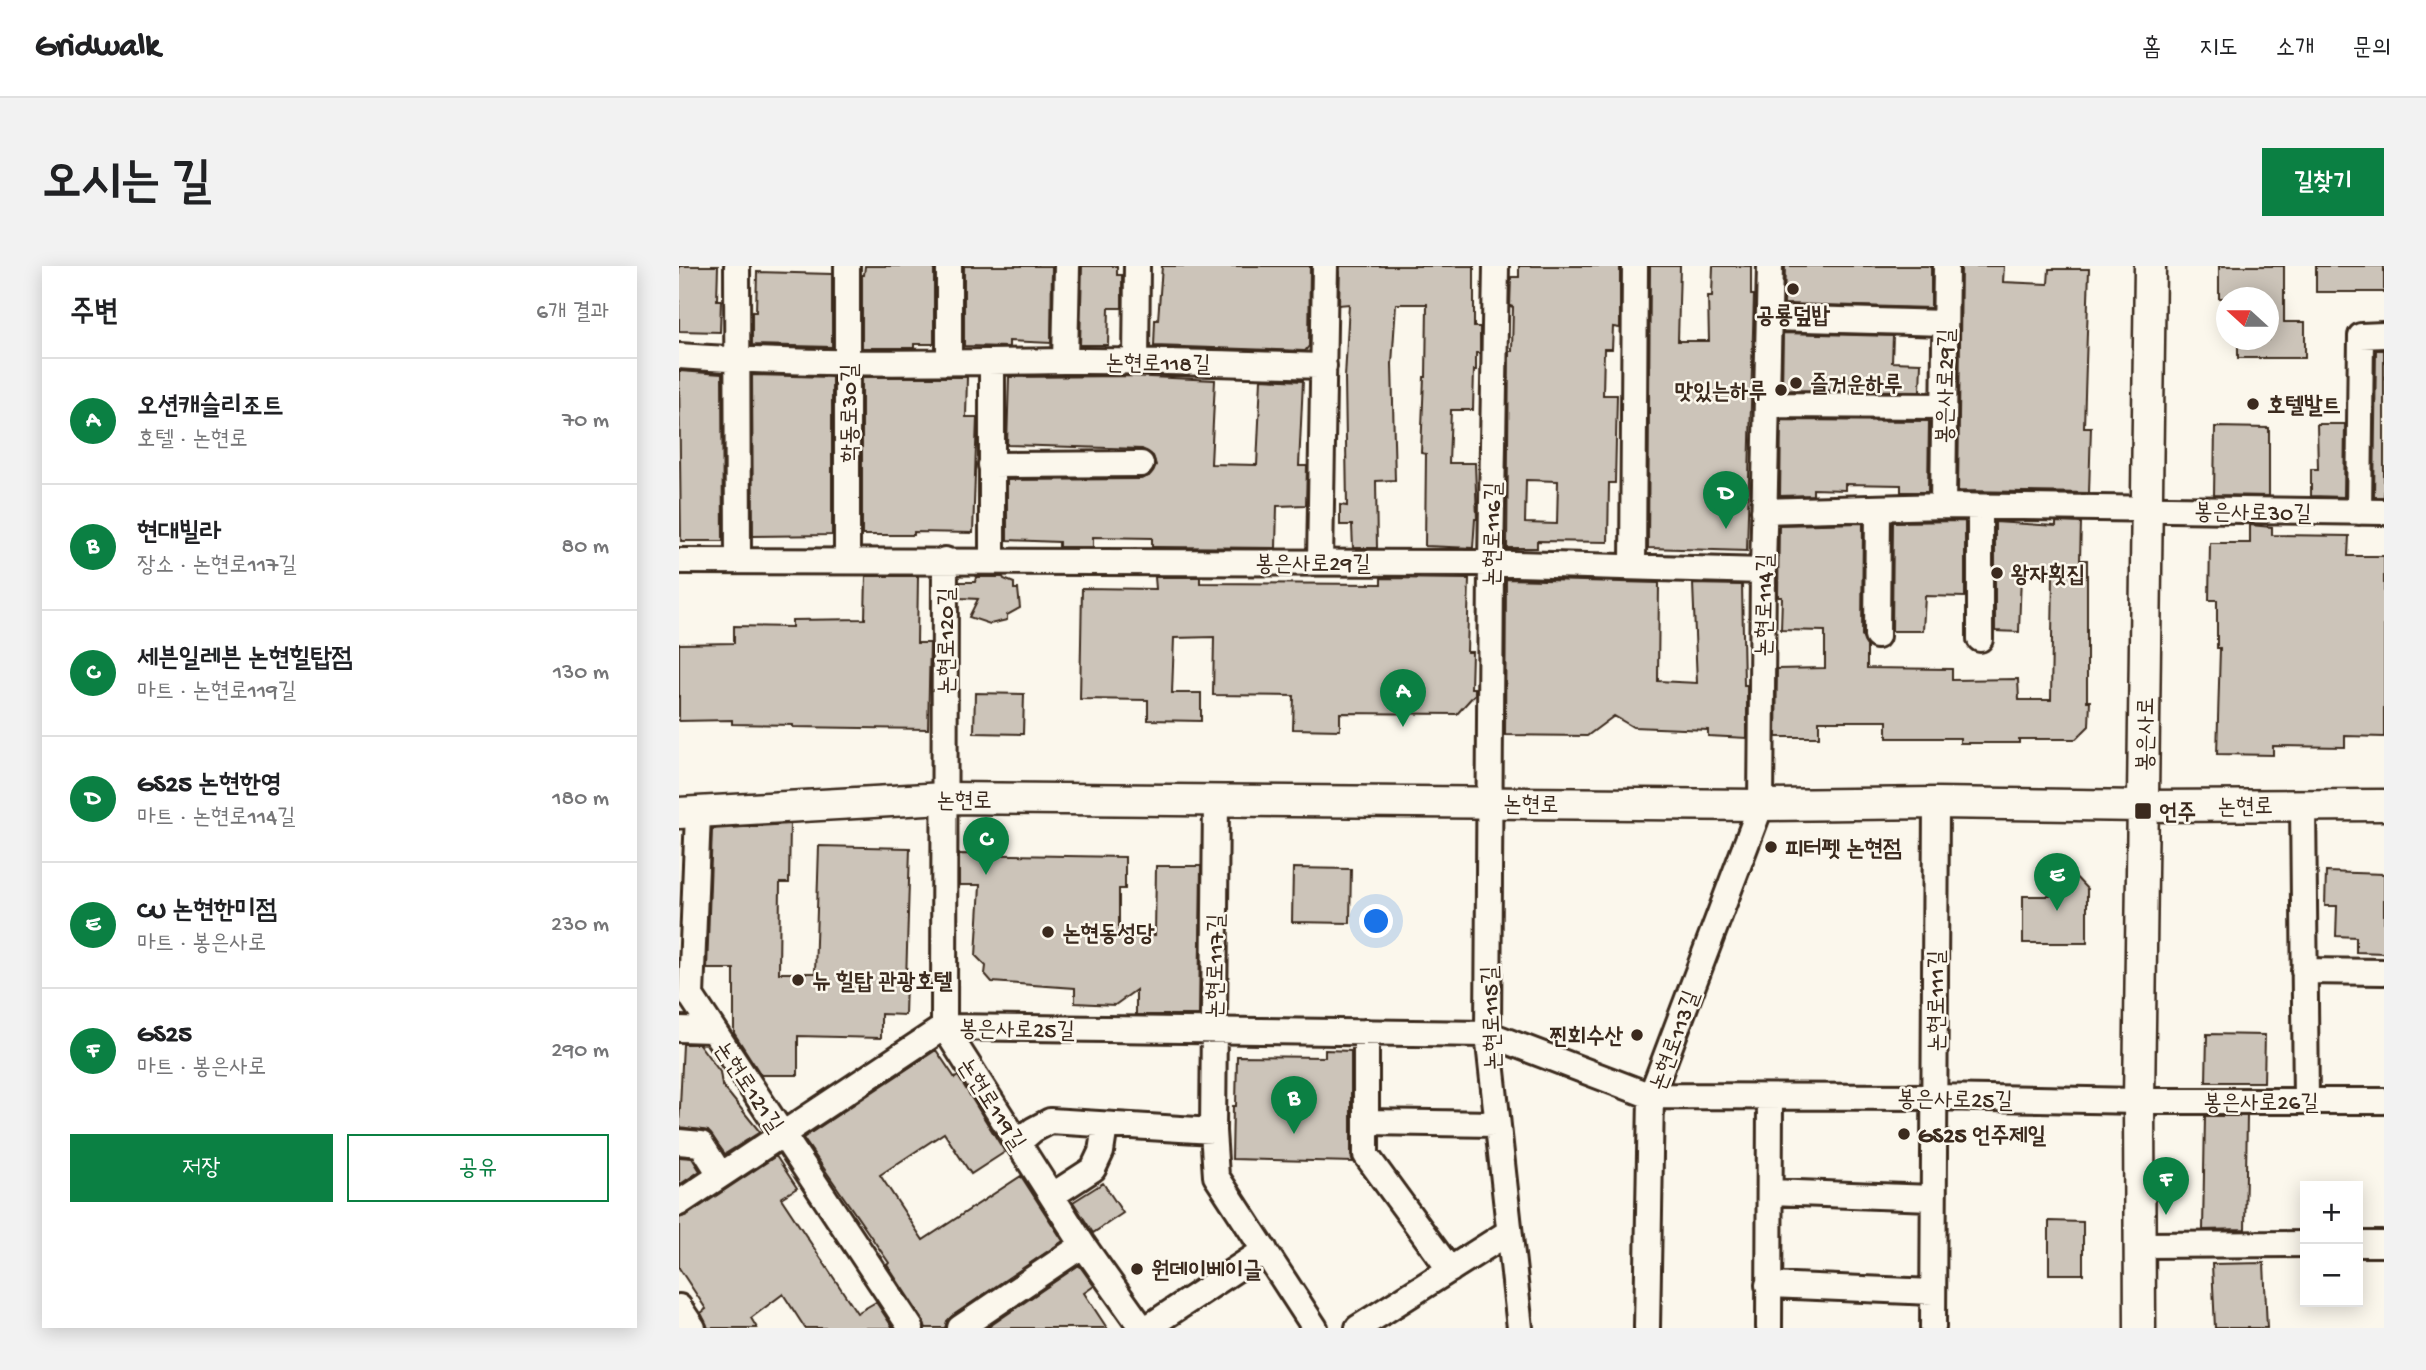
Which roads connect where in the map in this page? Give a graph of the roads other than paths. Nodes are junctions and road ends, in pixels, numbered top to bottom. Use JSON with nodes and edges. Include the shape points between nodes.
{"nodes":[{"id":1,"x":737,"y":266,"type":"edge"},
{"id":2,"x":847,"y":266,"type":"edge"},
{"id":3,"x":949,"y":266,"type":"edge"},
{"id":4,"x":1067,"y":266,"type":"edge"},
{"id":5,"x":1137,"y":266,"type":"edge"},
{"id":6,"x":1325,"y":266,"type":"edge"},
{"id":7,"x":1496,"y":266,"type":"edge"},
{"id":8,"x":1635,"y":266,"type":"edge"},
{"id":9,"x":1770,"y":266,"type":"edge"},
{"id":10,"x":1946,"y":266,"type":"edge"},
{"id":11,"x":2150,"y":266,"type":"edge"},
{"id":12,"x":1769,"y":318,"type":"junction"},
{"id":13,"x":1945,"y":323,"type":"junction"},
{"id":14,"x":2384,"y":335,"type":"edge"},
{"id":15,"x":679,"y":356,"type":"edge"},
{"id":16,"x":737,"y":360,"type":"junction"},
{"id":17,"x":1065,"y":361,"type":"junction"},
{"id":18,"x":848,"y":362,"type":"junction"},
{"id":19,"x":949,"y":362,"type":"junction"},
{"id":20,"x":1136,"y":362,"type":"junction"},
{"id":21,"x":992,"y":363,"type":"junction"},
{"id":22,"x":1324,"y":366,"type":"junction"},
{"id":23,"x":1767,"y":405,"type":"junction"},
{"id":24,"x":1944,"y":406,"type":"junction"},
{"id":25,"x":1141,"y":464,"type":"dead end"},
{"id":26,"x":991,"y":465,"type":"junction"},
{"id":27,"x":1943,"y":506,"type":"junction"},
{"id":28,"x":1980,"y":507,"type":"junction"},
{"id":29,"x":1878,"y":508,"type":"junction"},
{"id":30,"x":2147,"y":510,"type":"junction"},
{"id":31,"x":1764,"y":511,"type":"junction"},
{"id":32,"x":2358,"y":512,"type":"junction"},
{"id":33,"x":2384,"y":512,"type":"edge"},
{"id":34,"x":738,"y":560,"type":"junction"},
{"id":35,"x":945,"y":560,"type":"junction"},
{"id":36,"x":679,"y":561,"type":"edge"},
{"id":37,"x":847,"y":561,"type":"junction"},
{"id":38,"x":992,"y":561,"type":"junction"},
{"id":39,"x":1320,"y":562,"type":"junction"},
{"id":40,"x":1490,"y":564,"type":"junction"},
{"id":41,"x":1633,"y":567,"type":"junction"},
{"id":42,"x":1763,"y":571,"type":"junction"},
{"id":43,"x":1877,"y":636,"type":"dead end"},
{"id":44,"x":1980,"y":639,"type":"dead end"},
{"id":45,"x":944,"y":798,"type":"junction"},
{"id":46,"x":1216,"y":800,"type":"junction"},
{"id":47,"x":1489,"y":803,"type":"junction"},
{"id":48,"x":1936,"y":803,"type":"junction"},
{"id":49,"x":2303,"y":804,"type":"junction"},
{"id":50,"x":1761,"y":805,"type":"junction"},
{"id":51,"x":2384,"y":805,"type":"edge"},
{"id":52,"x":2143,"y":806,"type":"junction"},
{"id":53,"x":689,"y":813,"type":"edge"},
{"id":54,"x":2304,"y":971,"type":"junction"},
{"id":55,"x":2384,"y":972,"type":"edge"},
{"id":56,"x":944,"y":1027,"type":"junction"},
{"id":57,"x":679,"y":1029,"type":"edge"},
{"id":58,"x":713,"y":1030,"type":"junction"},
{"id":59,"x":1213,"y":1031,"type":"junction"},
{"id":60,"x":1366,"y":1032,"type":"junction"},
{"id":61,"x":1488,"y":1034,"type":"junction"},
{"id":62,"x":1651,"y":1096,"type":"junction"},
{"id":63,"x":1770,"y":1097,"type":"junction"},
{"id":64,"x":1935,"y":1097,"type":"junction"},
{"id":65,"x":2306,"y":1100,"type":"junction"},
{"id":66,"x":2139,"y":1101,"type":"junction"},
{"id":67,"x":2384,"y":1101,"type":"edge"},
{"id":68,"x":1366,"y":1122,"type":"junction"},
{"id":69,"x":1496,"y":1124,"type":"junction"},
{"id":70,"x":1105,"y":1126,"type":"junction"},
{"id":71,"x":1213,"y":1131,"type":"junction"},
{"id":72,"x":782,"y":1133,"type":"junction"},
{"id":73,"x":679,"y":1142,"type":"edge"},
{"id":74,"x":1018,"y":1143,"type":"junction"},
{"id":75,"x":720,"y":1174,"type":"junction"},
{"id":76,"x":1770,"y":1192,"type":"junction"},
{"id":77,"x":1053,"y":1195,"type":"junction"},
{"id":78,"x":1933,"y":1198,"type":"junction"},
{"id":79,"x":679,"y":1203,"type":"edge"},
{"id":80,"x":1509,"y":1232,"type":"junction"},
{"id":81,"x":2300,"y":1244,"type":"edge"},
{"id":82,"x":2363,"y":1244,"type":"edge"},
{"id":83,"x":2384,"y":1244,"type":"edge"},
{"id":84,"x":1083,"y":1245,"type":"junction"},
{"id":85,"x":2141,"y":1245,"type":"junction"},
{"id":86,"x":1265,"y":1250,"type":"junction"},
{"id":87,"x":1450,"y":1270,"type":"junction"},
{"id":88,"x":1768,"y":1284,"type":"junction"},
{"id":89,"x":1933,"y":1292,"type":"junction"},
{"id":90,"x":911,"y":1328,"type":"edge"},
{"id":91,"x":960,"y":1328,"type":"edge"},
{"id":92,"x":1145,"y":1328,"type":"edge"},
{"id":93,"x":1315,"y":1328,"type":"edge"},
{"id":94,"x":1358,"y":1328,"type":"edge"},
{"id":95,"x":1520,"y":1328,"type":"edge"},
{"id":96,"x":1647,"y":1328,"type":"edge"},
{"id":97,"x":1769,"y":1328,"type":"edge"},
{"id":98,"x":1933,"y":1328,"type":"edge"},
{"id":99,"x":2140,"y":1328,"type":"edge"}],
"edges":[{"from":1,"to":16,"type":"street"},
{"from":2,"to":18,"type":"street","name":"학동로30길"},
{"from":3,"to":19,"type":"street"},
{"from":4,"to":17,"type":"street"},
{"from":5,"to":20,"type":"street"},
{"from":6,"to":22,"type":"street"},
{"from":7,"to":40,"type":"street","name":"논현로116길"},
{"from":8,"to":41,"type":"street"},
{"from":9,"to":12,"type":"street","name":"논현로114길"},
{"from":10,"to":13,"type":"street","name":"봉은사로29길"},
{"from":11,"to":30,"type":"main road","name":"봉은사로"},
{"from":12,"to":13,"type":"street"},
{"from":12,"to":23,"type":"street","name":"논현로114길"},
{"from":13,"to":24,"type":"street","name":"봉은사로29길"},
{"from":14,"to":32,"type":"street","via":[[2361,335]]},
{"from":15,"to":16,"type":"street","name":"논현로118길"},
{"from":16,"to":18,"type":"street","name":"논현로118길"},
{"from":16,"to":34,"type":"street"},
{"from":17,"to":20,"type":"street","name":"논현로118길"},
{"from":17,"to":21,"type":"street","name":"논현로118길"},
{"from":18,"to":19,"type":"street","name":"논현로118길"},
{"from":18,"to":37,"type":"street","name":"학동로30길"},
{"from":19,"to":21,"type":"street","name":"논현로118길"},
{"from":20,"to":22,"type":"street","name":"논현로118길"},
{"from":21,"to":26,"type":"street"},
{"from":22,"to":39,"type":"street"},
{"from":23,"to":24,"type":"street"},
{"from":23,"to":31,"type":"street","name":"논현로114길"},
{"from":24,"to":27,"type":"street","name":"봉은사로29길"},
{"from":25,"to":26,"type":"street"},
{"from":26,"to":38,"type":"street"},
{"from":27,"to":28,"type":"street"},
{"from":27,"to":29,"type":"street"},
{"from":28,"to":30,"type":"street"},
{"from":28,"to":44,"type":"street"},
{"from":29,"to":31,"type":"street"},
{"from":29,"to":43,"type":"street"},
{"from":30,"to":32,"type":"street","name":"봉은사로30길"},
{"from":30,"to":52,"type":"main road","name":"봉은사로"},
{"from":31,"to":42,"type":"street","name":"논현로114길"},
{"from":32,"to":33,"type":"street","name":"봉은사로30길"},
{"from":34,"to":36,"type":"street"},
{"from":34,"to":37,"type":"street"},
{"from":35,"to":37,"type":"street"},
{"from":35,"to":38,"type":"street","name":"논현로120길"},
{"from":35,"to":45,"type":"street","name":"논현로120길"},
{"from":38,"to":39,"type":"street","name":"봉은사로29길"},
{"from":39,"to":40,"type":"street","name":"봉은사로29길"},
{"from":40,"to":41,"type":"street","name":"봉은사로29길"},
{"from":40,"to":47,"type":"street","name":"논현로116길"},
{"from":41,"to":42,"type":"street","name":"봉은사로29길"},
{"from":42,"to":50,"type":"street","name":"논현로114길"},
{"from":45,"to":46,"type":"main road","name":"논현로"},
{"from":45,"to":53,"type":"main road","name":"논현로"},
{"from":45,"to":56,"type":"street"},
{"from":46,"to":47,"type":"main road","name":"논현로"},
{"from":46,"to":59,"type":"street","name":"논현로117길"},
{"from":47,"to":50,"type":"main road","name":"논현로"},
{"from":47,"to":61,"type":"street","name":"논현로115길"},
{"from":48,"to":50,"type":"main road","name":"논현로"},
{"from":48,"to":52,"type":"main road","name":"논현로"},
{"from":48,"to":64,"type":"street","name":"논현로111길"},
{"from":49,"to":51,"type":"main road","name":"논현로"},
{"from":49,"to":52,"type":"main road","name":"논현로"},
{"from":49,"to":54,"type":"street"},
{"from":50,"to":62,"type":"street","name":"논현로113길"},
{"from":52,"to":66,"type":"main road","name":"봉은사로"},
{"from":53,"to":58,"type":"street","name":"논현로121길","via":[[691,996]]},
{"from":54,"to":55,"type":"street"},
{"from":54,"to":65,"type":"street"},
{"from":56,"to":59,"type":"street","name":"봉은사로25길"},
{"from":56,"to":72,"type":"street","name":"봉은사로25길"},
{"from":56,"to":74,"type":"street","name":"논현로119길"},
{"from":57,"to":58,"type":"street"},
{"from":58,"to":72,"type":"street","name":"논현로121길"},
{"from":59,"to":60,"type":"street","name":"봉은사로25길"},
{"from":59,"to":71,"type":"street","name":"논현로117길"},
{"from":60,"to":61,"type":"street","name":"봉은사로25길"},
{"from":60,"to":68,"type":"street"},
{"from":61,"to":62,"type":"street","name":"봉은사로25길"},
{"from":61,"to":69,"type":"street","name":"논현로115길"},
{"from":62,"to":63,"type":"street","name":"봉은사로25길"},
{"from":62,"to":96,"type":"street","name":"논현로113길"},
{"from":63,"to":64,"type":"street","name":"봉은사로25길"},
{"from":63,"to":76,"type":"street"},
{"from":64,"to":66,"type":"street","name":"봉은사로25길"},
{"from":64,"to":78,"type":"street","name":"논현로111길"},
{"from":65,"to":66,"type":"street","name":"봉은사로26길"},
{"from":65,"to":67,"type":"street","name":"봉은사로26길"},
{"from":66,"to":85,"type":"main road","name":"봉은사로"},
{"from":68,"to":69,"type":"street"},
{"from":68,"to":87,"type":"street","via":[[1366,1155]]},
{"from":69,"to":80,"type":"street","name":"논현로115길"},
{"from":70,"to":71,"type":"street"},
{"from":70,"to":74,"type":"street","via":[[1050,1121]]},
{"from":70,"to":77,"type":"street","via":[[1093,1169]]},
{"from":71,"to":86,"type":"street","name":"논현로117길","via":[[1216,1176]]},
{"from":72,"to":75,"type":"street","name":"봉은사로25길"},
{"from":72,"to":90,"type":"street","name":"논현로121길"},
{"from":73,"to":75,"type":"street","via":[[701,1144]]},
{"from":74,"to":77,"type":"street","name":"논현로119길"},
{"from":75,"to":79,"type":"street","name":"봉은사로25길"},
{"from":76,"to":78,"type":"street"},
{"from":76,"to":88,"type":"street"},
{"from":77,"to":84,"type":"street","name":"논현로119길"},
{"from":78,"to":89,"type":"street","name":"논현로111길"},
{"from":80,"to":87,"type":"street"},
{"from":80,"to":95,"type":"street","name":"논현로115길"},
{"from":81,"to":85,"type":"street"},
{"from":82,"to":83,"type":"street"},
{"from":84,"to":91,"type":"street"},
{"from":84,"to":92,"type":"street","name":"논현로119길"},
{"from":85,"to":99,"type":"main road","name":"봉은사로"},
{"from":86,"to":92,"type":"street"},
{"from":86,"to":93,"type":"street","name":"논현로117길"},
{"from":87,"to":94,"type":"street"},
{"from":88,"to":89,"type":"street"},
{"from":88,"to":97,"type":"street"},
{"from":89,"to":98,"type":"street","name":"논현로111길"}]}
